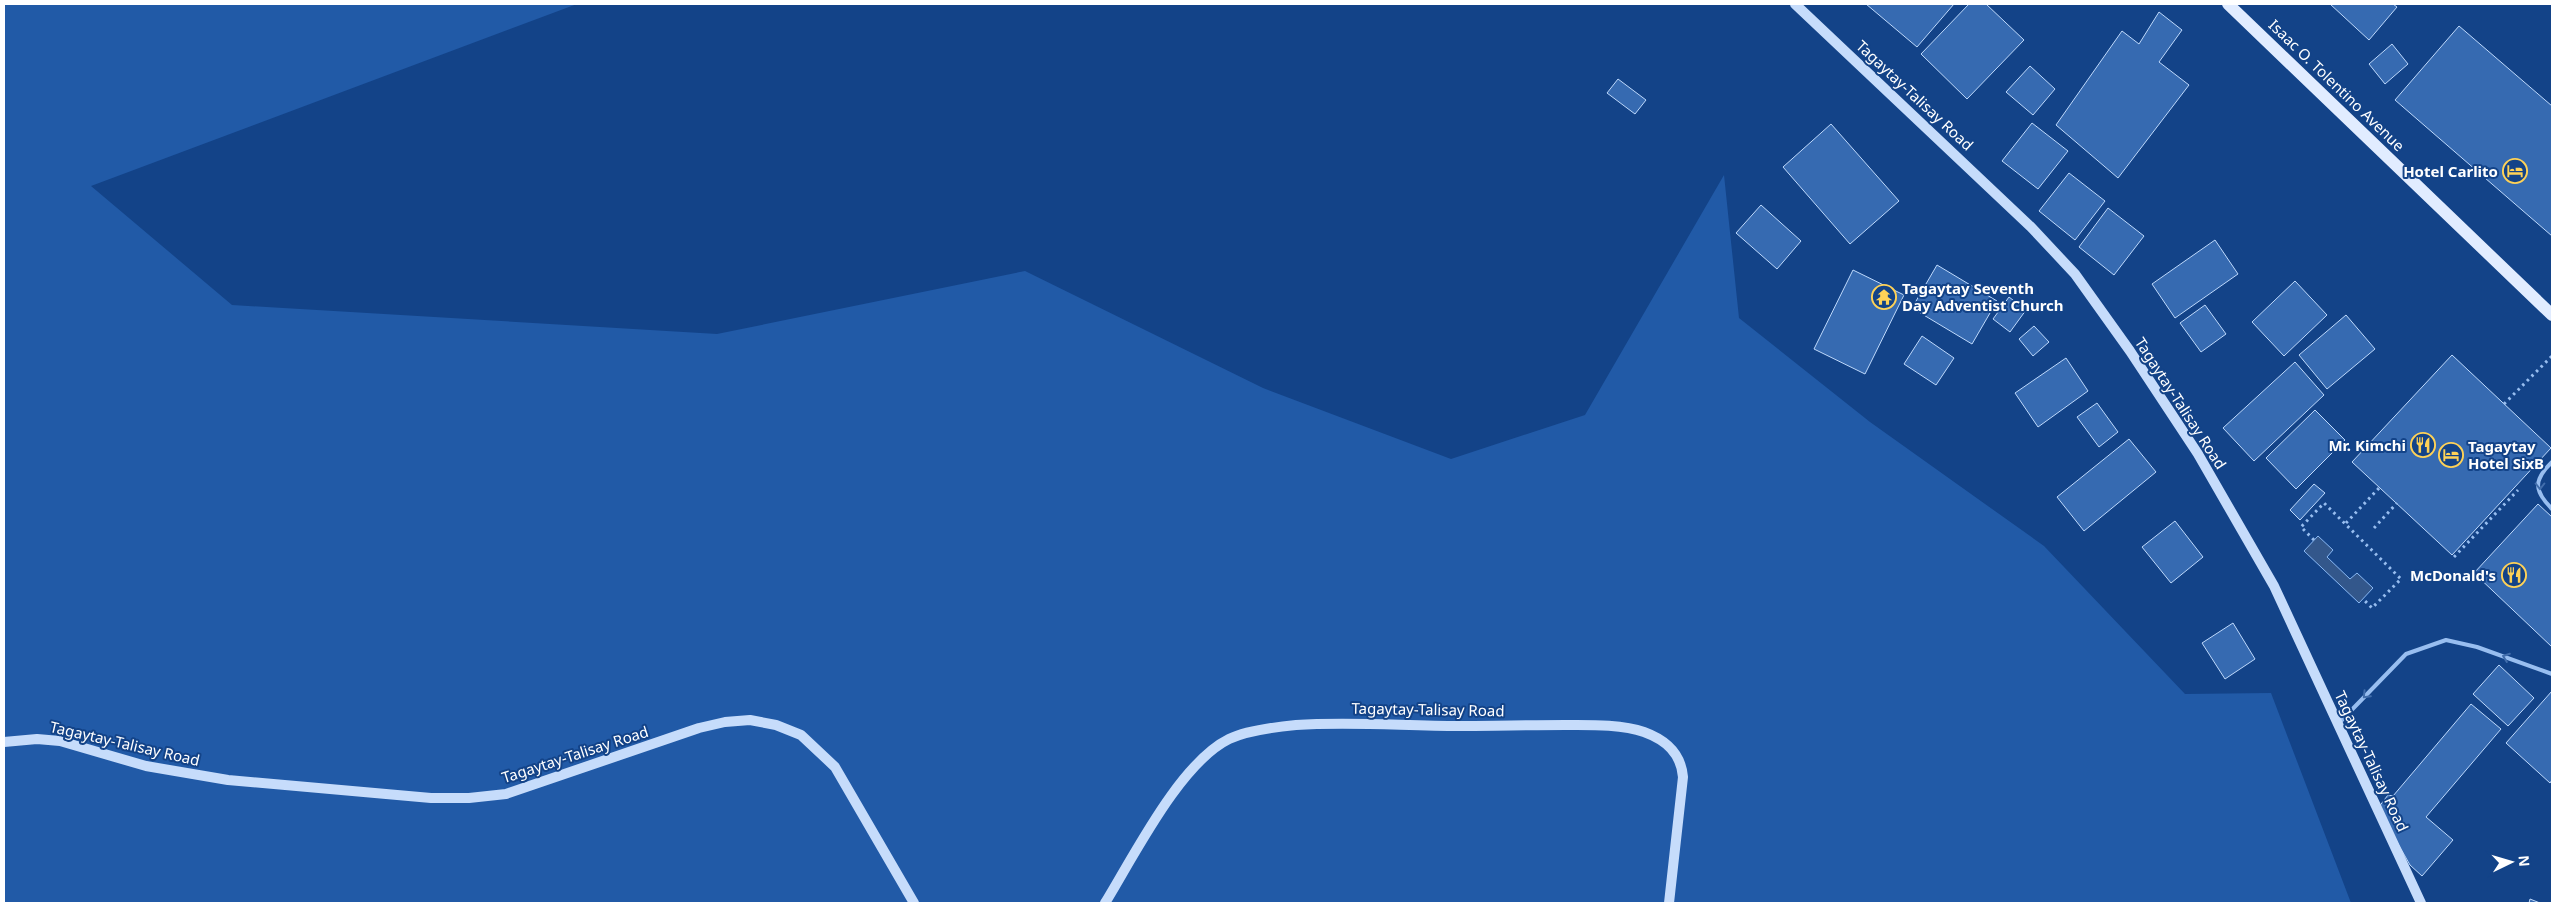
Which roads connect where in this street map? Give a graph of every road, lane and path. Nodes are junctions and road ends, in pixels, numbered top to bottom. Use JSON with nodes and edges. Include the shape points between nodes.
{"nodes":[{"id":1,"x":1795,"y":4,"type":"edge"},
{"id":2,"x":2230,"y":4,"type":"edge"},
{"id":3,"x":2552,"y":315,"type":"edge"},
{"id":4,"x":2552,"y":356,"type":"edge"},
{"id":5,"x":2504,"y":404,"type":"dead end"},
{"id":6,"x":2552,"y":462,"type":"edge"},
{"id":7,"x":2380,"y":488,"type":"dead end"},
{"id":8,"x":2520,"y":488,"type":"dead end"},
{"id":9,"x":2397,"y":503,"type":"dead end"},
{"id":10,"x":2552,"y":509,"type":"edge"},
{"id":11,"x":2346,"y":524,"type":"junction"},
{"id":12,"x":2374,"y":528,"type":"dead end"},
{"id":13,"x":2314,"y":540,"type":"dead end"},
{"id":14,"x":2454,"y":557,"type":"dead end"},
{"id":15,"x":2363,"y":599,"type":"dead end"},
{"id":16,"x":2552,"y":674,"type":"edge"},
{"id":17,"x":2338,"y":723,"type":"junction"},
{"id":18,"x":4,"y":742,"type":"edge"},
{"id":19,"x":914,"y":903,"type":"edge"},
{"id":20,"x":1104,"y":903,"type":"edge"},
{"id":21,"x":1669,"y":903,"type":"edge"},
{"id":22,"x":2422,"y":903,"type":"edge"}],
"edges":[{"from":1,"to":17,"type":"main road","name":"Tagaytay-Talisay Road","via":[[1965,163],[2075,274],[2198,454],[2274,586]]},
{"from":2,"to":3,"type":"main road","name":"Isaac O. Tolentino Avenue"},
{"from":4,"to":5,"type":"path"},
{"from":6,"to":10,"type":"lane","one_way":true,"via":[[2540,477],[2538,487],[2541,499]]},
{"from":7,"to":11,"type":"path"},
{"from":8,"to":14,"type":"path"},
{"from":9,"to":12,"type":"path"},
{"from":11,"to":13,"type":"path","via":[[2324,503],[2301,527]]},
{"from":11,"to":15,"type":"path","via":[[2401,579],[2372,608]]},
{"from":16,"to":17,"type":"lane","one_way":true,"via":[[2478,647],[2446,640],[2406,654]]},
{"from":17,"to":22,"type":"main road","name":"Tagaytay-Talisay Road"},
{"from":18,"to":19,"type":"main road","name":"Tagaytay-Talisay Road","via":[[37,739],[60,742],[146,766],[228,780],[431,798],[469,798],[506,794],[699,728],[750,720],[776,725],[801,735],[835,767]]},
{"from":20,"to":21,"type":"main road","name":"Tagaytay-Talisay Road","via":[[1174,792],[1212,749],[1251,733],[1294,725],[1338,723],[1596,725],[1641,731],[1657,737],[1677,755],[1683,777]]}]}
